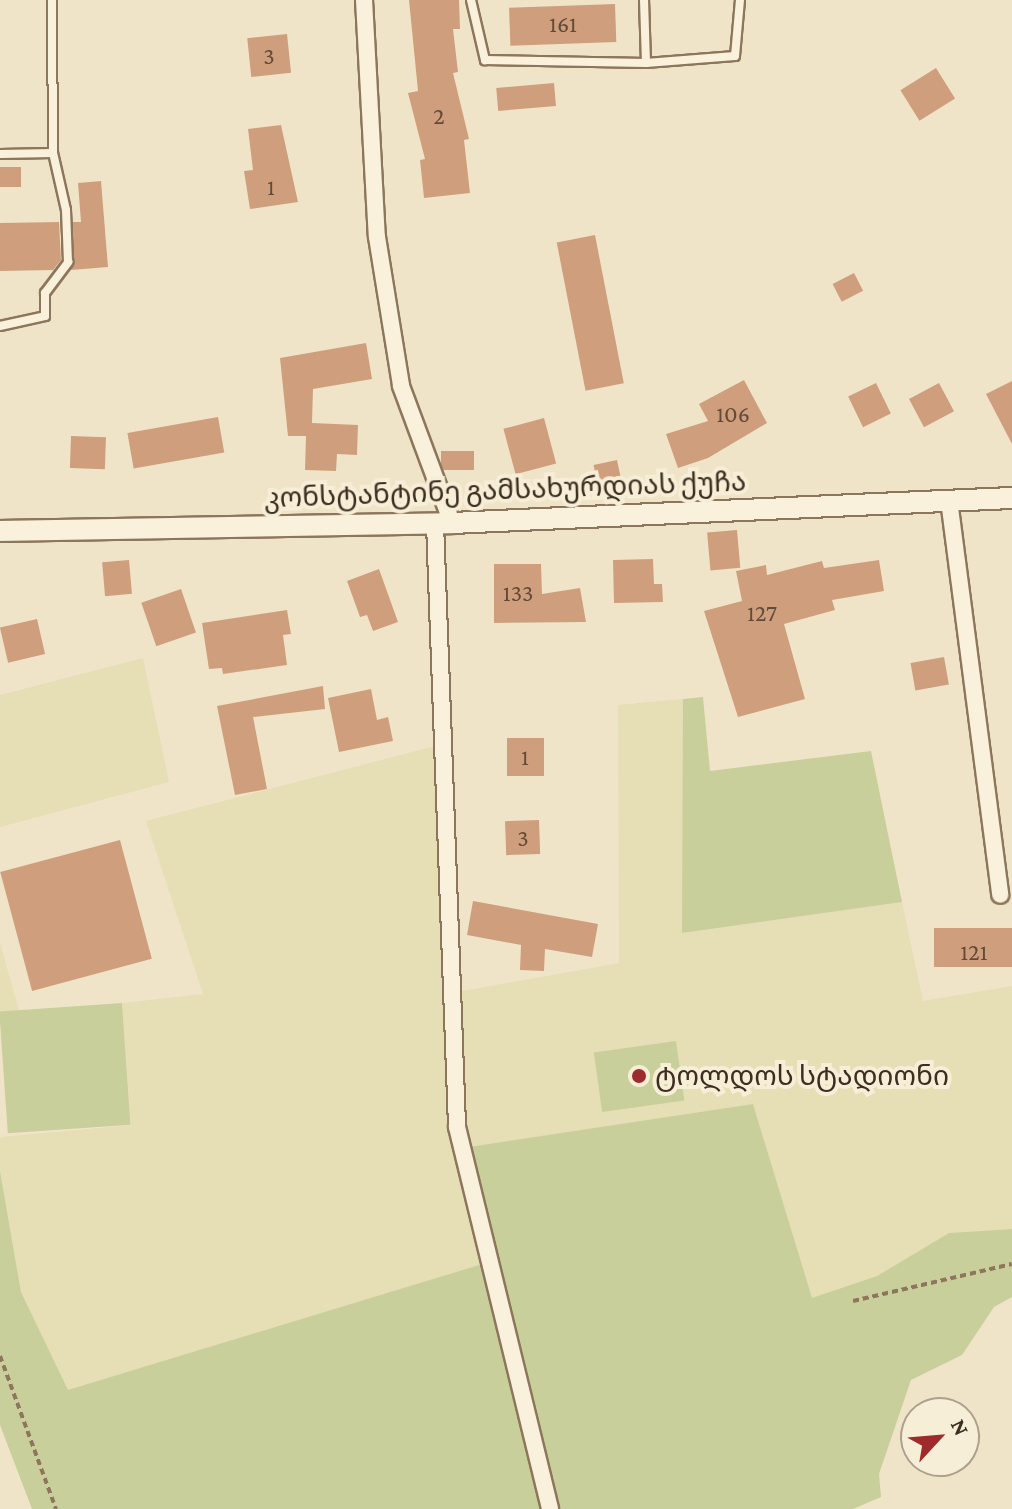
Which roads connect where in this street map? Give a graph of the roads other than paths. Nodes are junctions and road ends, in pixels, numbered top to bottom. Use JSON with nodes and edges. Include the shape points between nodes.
{"nodes":[{"id":1,"x":52,"y":0,"type":"edge"},
{"id":2,"x":364,"y":0,"type":"edge"},
{"id":3,"x":471,"y":0,"type":"edge"},
{"id":4,"x":644,"y":0,"type":"edge"},
{"id":5,"x":740,"y":0,"type":"edge"},
{"id":6,"x":646,"y":63,"type":"junction"},
{"id":7,"x":53,"y":153,"type":"junction"},
{"id":8,"x":0,"y":154,"type":"edge"},
{"id":9,"x":0,"y":326,"type":"edge"},
{"id":10,"x":1012,"y":498,"type":"edge"},
{"id":11,"x":949,"y":500,"type":"junction"},
{"id":12,"x":444,"y":523,"type":"junction"},
{"id":13,"x":0,"y":531,"type":"edge"},
{"id":14,"x":1000,"y":895,"type":"dead end"},
{"id":15,"x":550,"y":1509,"type":"edge"}],
"edges":[{"from":1,"to":7,"type":"lane"},
{"from":2,"to":12,"type":"street","via":[[377,237],[401,386]]},
{"from":3,"to":6,"type":"lane","via":[[485,60]]},
{"from":4,"to":6,"type":"lane"},
{"from":5,"to":6,"type":"lane","via":[[735,56]]},
{"from":7,"to":8,"type":"lane"},
{"from":7,"to":9,"type":"lane","via":[[66,210],[68,262],[45,293],[45,316]]},
{"from":10,"to":11,"type":"street","name":"კონსტანტინე გამსახურდიას ქუჩა"},
{"from":11,"to":12,"type":"street","name":"კონსტანტინე გამსახურდიას ქუჩა"},
{"from":11,"to":14,"type":"street"},
{"from":12,"to":13,"type":"street","name":"კონსტანტინე გამსახურდიას ქუჩა"},
{"from":12,"to":15,"type":"street","via":[[457,1127]]}]}
